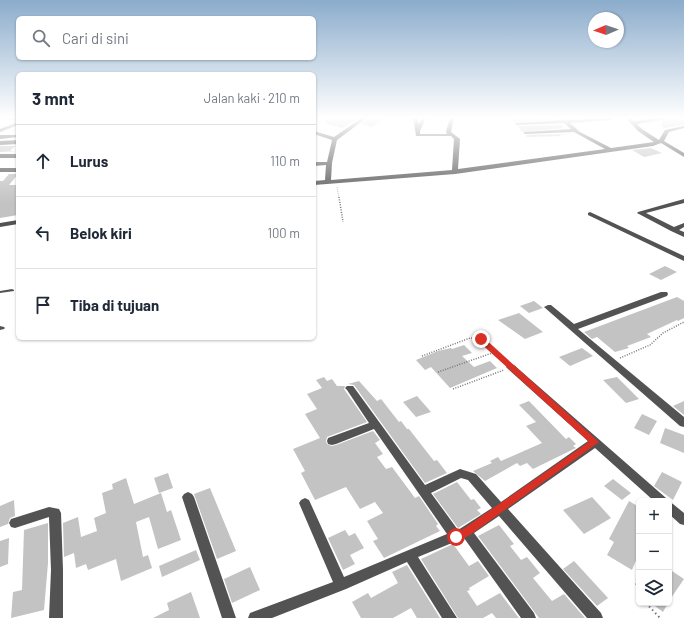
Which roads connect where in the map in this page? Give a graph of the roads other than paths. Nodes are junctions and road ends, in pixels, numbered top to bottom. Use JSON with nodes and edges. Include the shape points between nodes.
{"nodes":[{"id":1,"x":333,"y":146,"type":"edge"},
{"id":2,"x":457,"y":146,"type":"edge"},
{"id":3,"x":603,"y":146,"type":"edge"},
{"id":4,"x":633,"y":146,"type":"edge"},
{"id":5,"x":668,"y":146,"type":"edge"},
{"id":6,"x":610,"y":150,"type":"junction"},
{"id":7,"x":684,"y":155,"type":"edge"},
{"id":8,"x":0,"y":156,"type":"edge"},
{"id":9,"x":16,"y":156,"type":"edge"},
{"id":10,"x":329,"y":163,"type":"junction"},
{"id":11,"x":316,"y":164,"type":"edge"},
{"id":12,"x":0,"y":170,"type":"edge"},
{"id":13,"x":16,"y":170,"type":"edge"},
{"id":14,"x":455,"y":172,"type":"junction"},
{"id":15,"x":328,"y":182,"type":"junction"},
{"id":16,"x":316,"y":183,"type":"edge"},
{"id":17,"x":682,"y":202,"type":"edge"},
{"id":18,"x":590,"y":214,"type":"dead end"},
{"id":19,"x":16,"y":222,"type":"edge"},
{"id":20,"x":0,"y":225,"type":"edge"},
{"id":21,"x":684,"y":225,"type":"edge"},
{"id":22,"x":673,"y":230,"type":"junction"},
{"id":23,"x":684,"y":235,"type":"edge"},
{"id":24,"x":683,"y":258,"type":"edge"},
{"id":25,"x":12,"y":290,"type":"dead end"},
{"id":26,"x":0,"y":292,"type":"edge"},
{"id":27,"x":664,"y":294,"type":"dead end"},
{"id":28,"x":548,"y":307,"type":"dead end"},
{"id":29,"x":572,"y":328,"type":"junction"},
{"id":30,"x":511,"y":367,"type":"road end"},
{"id":31,"x":350,"y":388,"type":"dead end"},
{"id":32,"x":684,"y":423,"type":"edge"},
{"id":33,"x":376,"y":424,"type":"junction"},
{"id":34,"x":332,"y":440,"type":"dead end"},
{"id":35,"x":595,"y":442,"type":"junction"},
{"id":36,"x":424,"y":491,"type":"junction"},
{"id":37,"x":188,"y":497,"type":"dead end"},
{"id":38,"x":659,"y":498,"type":"edge"},
{"id":39,"x":305,"y":503,"type":"dead end"},
{"id":40,"x":501,"y":508,"type":"junction"},
{"id":41,"x":672,"y":510,"type":"edge"},
{"id":42,"x":684,"y":520,"type":"edge"},
{"id":43,"x":16,"y":523,"type":"dead end"},
{"id":44,"x":461,"y":534,"type":"junction"},
{"id":45,"x":409,"y":554,"type":"junction"},
{"id":46,"x":341,"y":585,"type":"junction"},
{"id":47,"x":56,"y":618,"type":"edge"},
{"id":48,"x":229,"y":618,"type":"edge"},
{"id":49,"x":255,"y":618,"type":"edge"},
{"id":50,"x":450,"y":618,"type":"edge"},
{"id":51,"x":529,"y":618,"type":"edge"},
{"id":52,"x":596,"y":618,"type":"edge"}],
"edges":[{"from":1,"to":10,"type":"street"},
{"from":2,"to":14,"type":"street"},
{"from":3,"to":6,"type":"street"},
{"from":4,"to":6,"type":"street"},
{"from":5,"to":7,"type":"street"},
{"from":6,"to":14,"type":"street"},
{"from":8,"to":9,"type":"street"},
{"from":10,"to":11,"type":"street"},
{"from":10,"to":15,"type":"street"},
{"from":12,"to":13,"type":"street"},
{"from":14,"to":15,"type":"street"},
{"from":15,"to":16,"type":"street"},
{"from":17,"to":22,"type":"street","via":[[640,213]]},
{"from":18,"to":24,"type":"street"},
{"from":19,"to":20,"type":"street"},
{"from":21,"to":22,"type":"street"},
{"from":22,"to":23,"type":"street"},
{"from":25,"to":26,"type":"lane"},
{"from":27,"to":29,"type":"street"},
{"from":28,"to":29,"type":"street"},
{"from":29,"to":32,"type":"street"},
{"from":30,"to":35,"type":"street"},
{"from":31,"to":33,"type":"street"},
{"from":33,"to":34,"type":"street"},
{"from":33,"to":36,"type":"street"},
{"from":35,"to":38,"type":"street"},
{"from":35,"to":40,"type":"street"},
{"from":36,"to":40,"type":"street","via":[[460,473],[469,475],[478,482]]},
{"from":36,"to":44,"type":"street"},
{"from":37,"to":48,"type":"street"},
{"from":39,"to":46,"type":"street"},
{"from":40,"to":44,"type":"street"},
{"from":40,"to":52,"type":"street"},
{"from":41,"to":42,"type":"street"},
{"from":43,"to":47,"type":"street","via":[[49,512],[55,513]]},
{"from":44,"to":45,"type":"street"},
{"from":44,"to":51,"type":"street"},
{"from":45,"to":46,"type":"street"},
{"from":45,"to":50,"type":"street"},
{"from":46,"to":49,"type":"street"}]}
